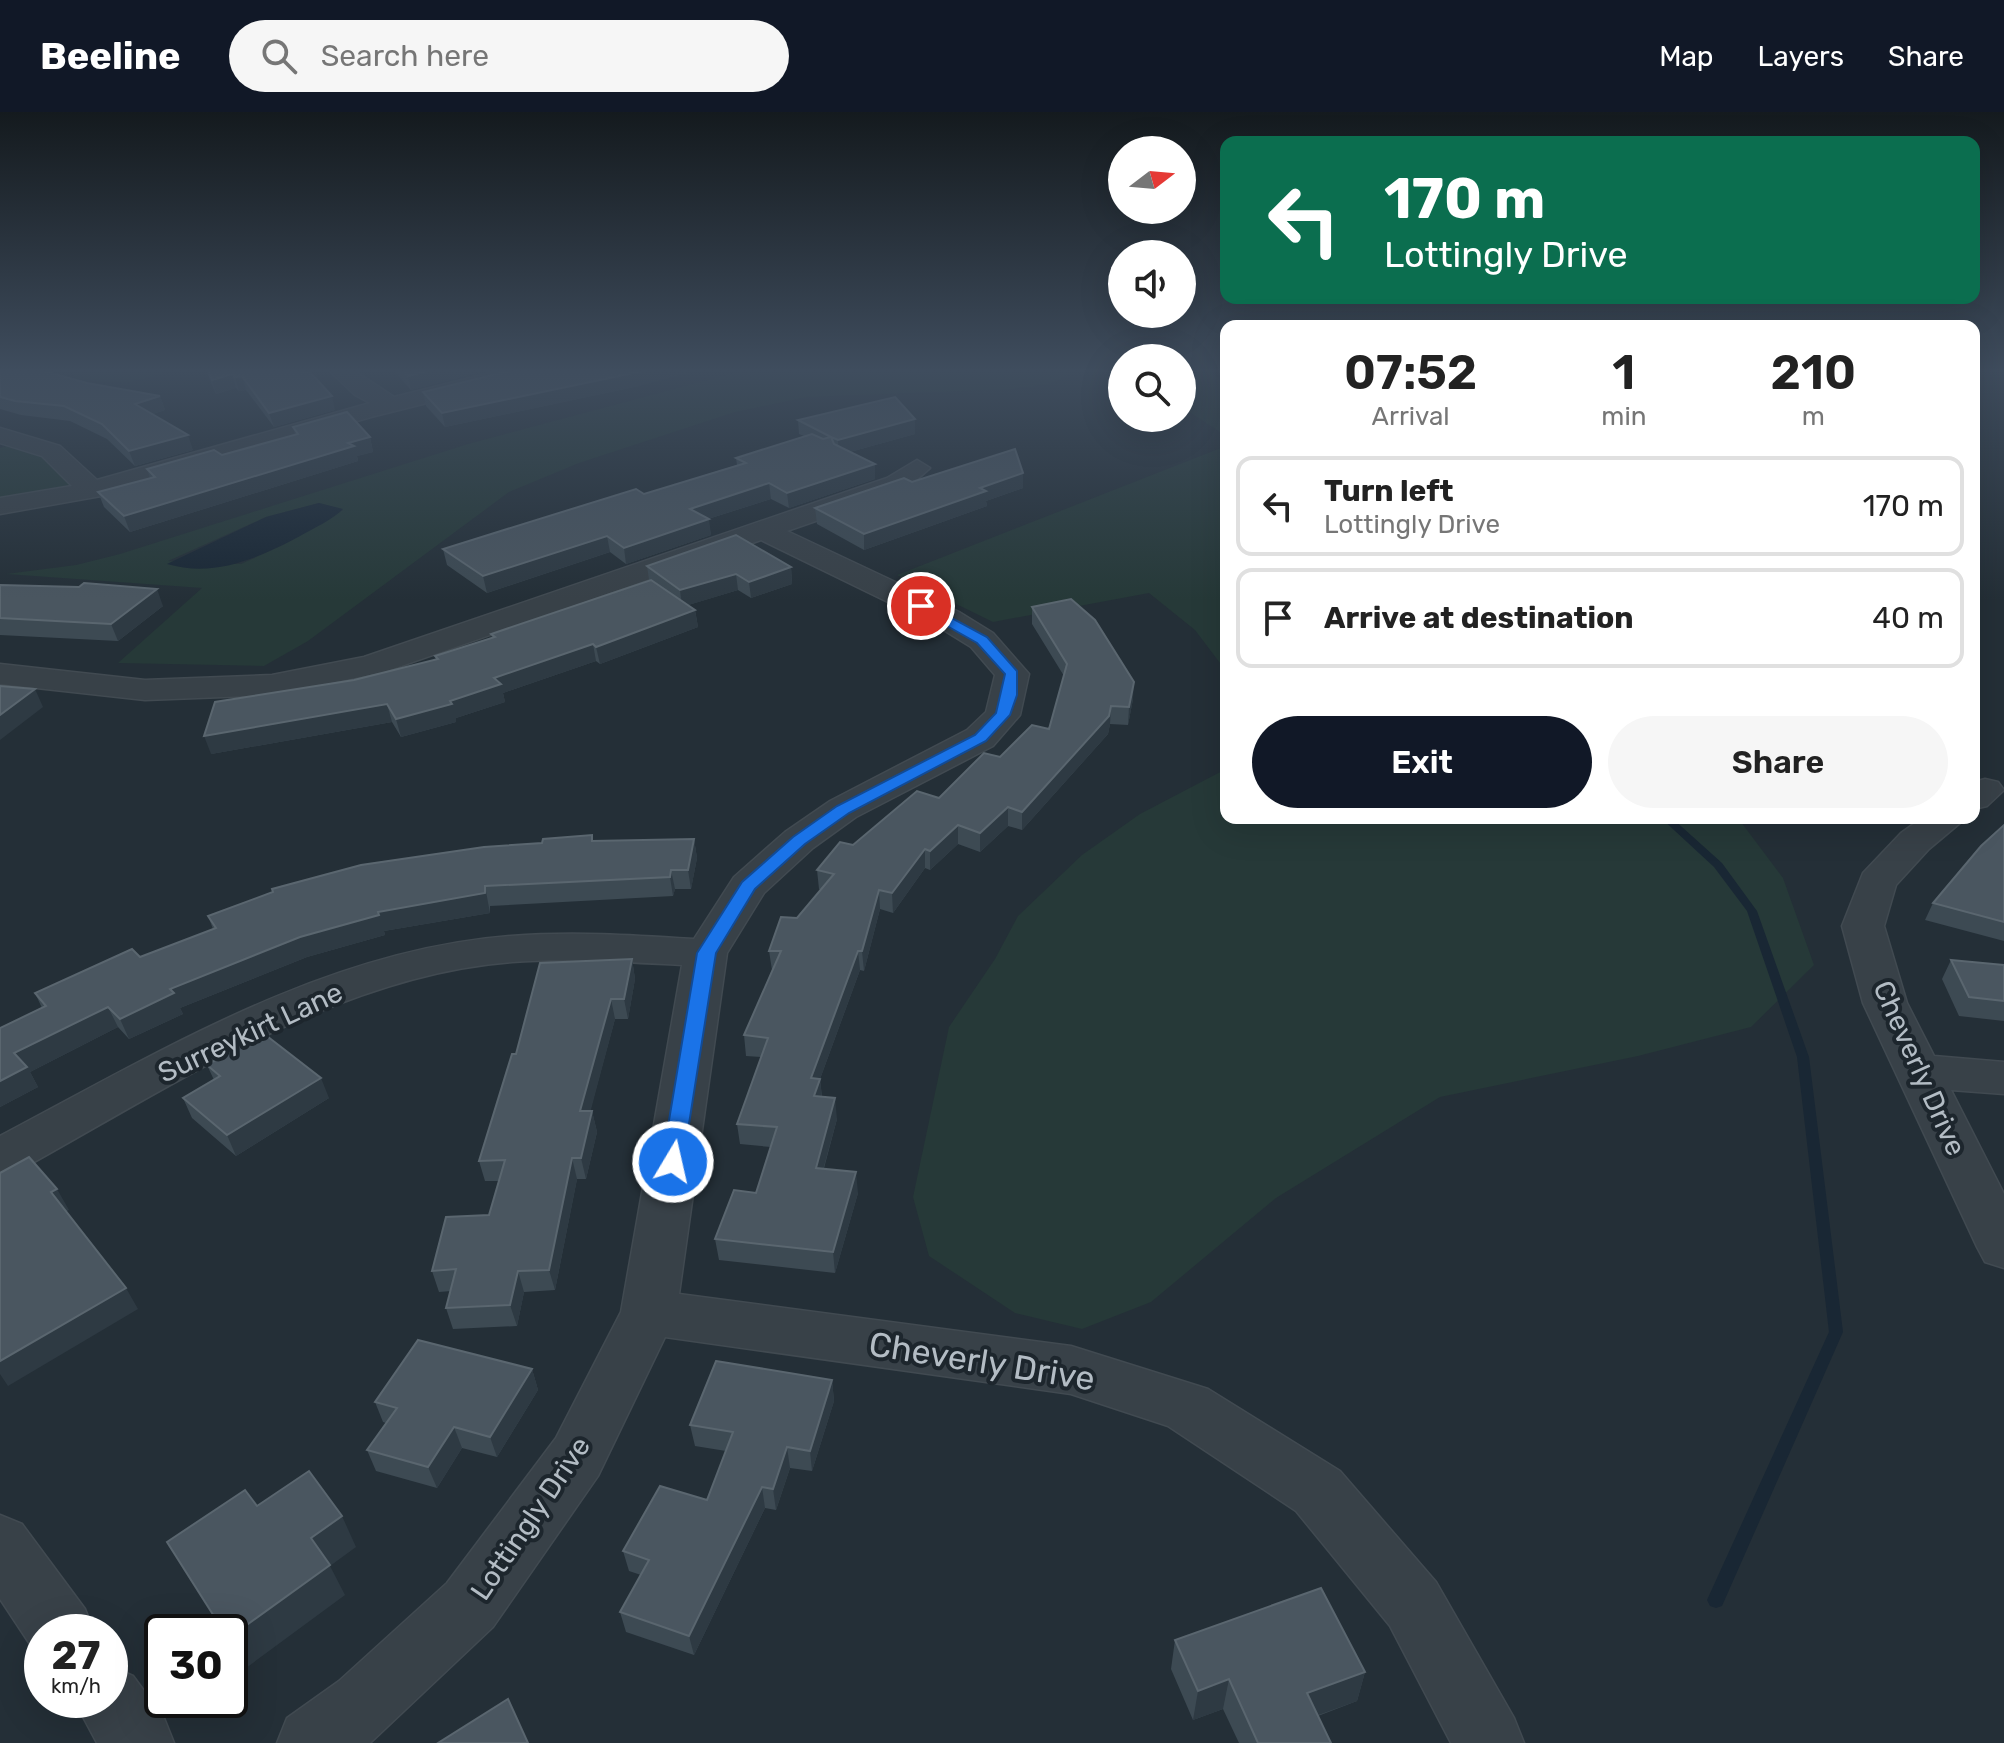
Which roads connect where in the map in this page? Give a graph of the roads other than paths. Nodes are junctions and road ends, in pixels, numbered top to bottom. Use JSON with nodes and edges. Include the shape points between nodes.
{"nodes":[{"id":1,"x":34,"y":447,"type":"edge"},
{"id":2,"x":240,"y":447,"type":"edge"},
{"id":3,"x":917,"y":468,"type":"dead end"},
{"id":4,"x":92,"y":490,"type":"junction"},
{"id":5,"x":0,"y":506,"type":"edge"},
{"id":6,"x":762,"y":530,"type":"junction"},
{"id":7,"x":0,"y":674,"type":"edge"},
{"id":8,"x":1939,"y":824,"type":"edge"},
{"id":9,"x":706,"y":953,"type":"junction"},
{"id":10,"x":1920,"y":1071,"type":"junction"},
{"id":11,"x":2004,"y":1078,"type":"edge"},
{"id":12,"x":0,"y":1158,"type":"edge"},
{"id":13,"x":2004,"y":1247,"type":"edge"},
{"id":14,"x":649,"y":1312,"type":"junction"},
{"id":15,"x":0,"y":1545,"type":"edge"},
{"id":16,"x":48,"y":1614,"type":"edge"},
{"id":17,"x":122,"y":1718,"type":"edge"},
{"id":18,"x":139,"y":1743,"type":"edge"},
{"id":19,"x":312,"y":1743,"type":"edge"},
{"id":20,"x":1489,"y":1743,"type":"edge"}],
"edges":[{"from":1,"to":4,"type":"street","via":[[51,451]]},
{"from":2,"to":4,"type":"street"},
{"from":3,"to":6,"type":"street","via":[[896,484]]},
{"from":4,"to":5,"type":"street"},
{"from":6,"to":7,"type":"street","via":[[372,665],[272,685],[145,690]]},
{"from":6,"to":9,"type":"street","name":"Lottingly Drive","via":[[982,640],[1012,674],[1010,695],[1003,715],[980,738],[843,809],[799,840],[748,886]]},
{"from":8,"to":10,"type":"street","name":"Cheverly Drive","via":[[1877,882],[1863,926],[1885,1003]]},
{"from":9,"to":12,"type":"street","name":"Surreykirt Lane","via":[[510,949],[421,965],[315,995]]},
{"from":9,"to":14,"type":"street","name":"Lottingly Drive"},
{"from":10,"to":11,"type":"street"},
{"from":10,"to":13,"type":"street","name":"Cheverly Drive"},
{"from":14,"to":19,"type":"street","name":"Lottingly Drive","via":[[577,1457],[470,1605],[363,1705]]},
{"from":14,"to":20,"type":"street","name":"Cheverly Drive","via":[[1071,1370],[1187,1407],[1318,1491],[1413,1604]]},
{"from":15,"to":16,"type":"street"},
{"from":17,"to":18,"type":"street"}]}
